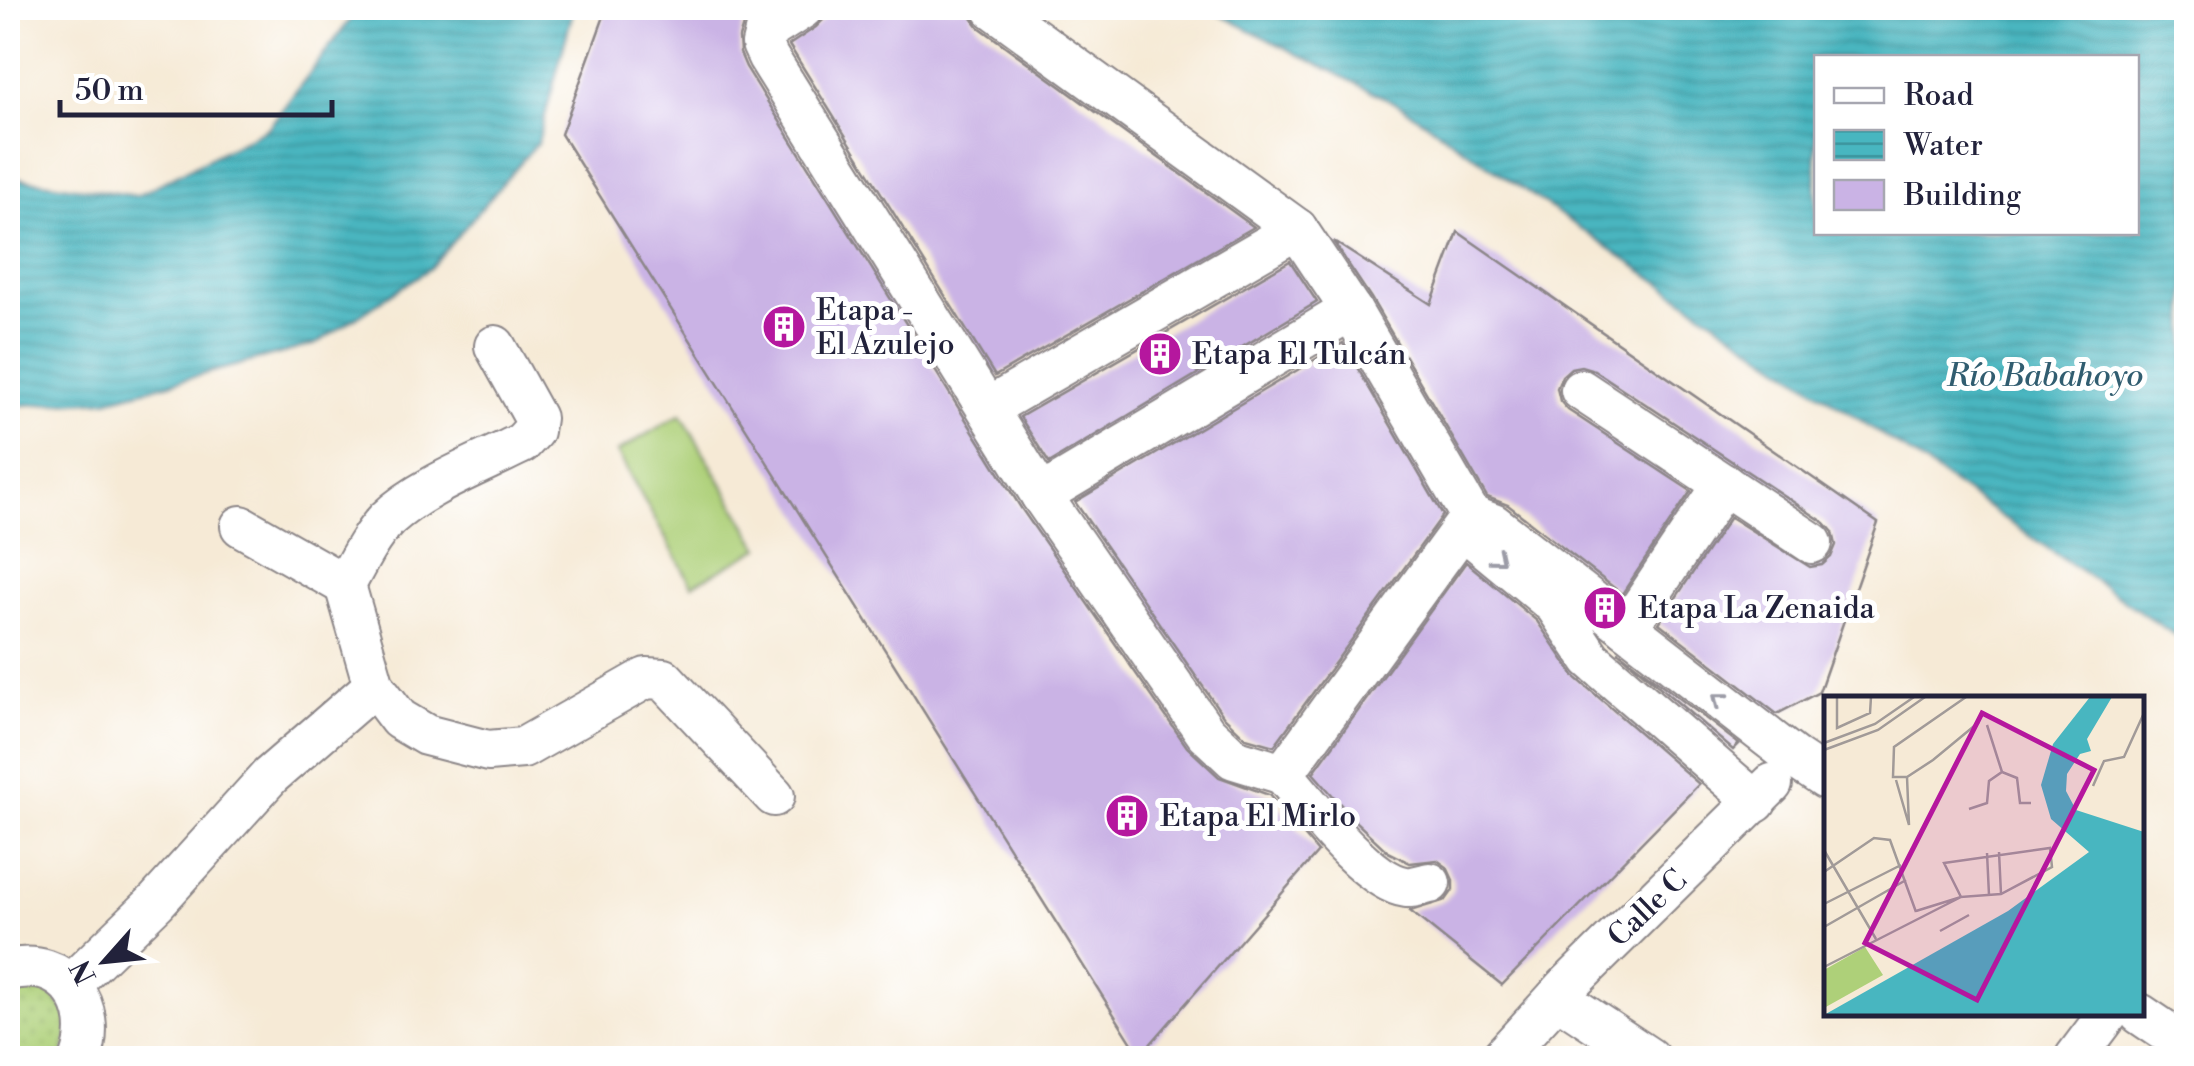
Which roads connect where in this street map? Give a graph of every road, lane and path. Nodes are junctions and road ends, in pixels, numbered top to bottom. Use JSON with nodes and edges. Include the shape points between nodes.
{"nodes":[{"id":1,"x":803,"y":8,"type":"edge"},
{"id":2,"x":993,"y":8,"type":"edge"},
{"id":3,"x":1297,"y":229,"type":"junction"},
{"id":4,"x":1351,"y":310,"type":"junction"},
{"id":5,"x":495,"y":346,"type":"dead end"},
{"id":6,"x":1581,"y":390,"type":"dead end"},
{"id":7,"x":988,"y":408,"type":"junction"},
{"id":8,"x":1724,"y":484,"type":"junction"},
{"id":9,"x":1041,"y":494,"type":"junction"},
{"id":10,"x":1471,"y":516,"type":"junction"},
{"id":11,"x":242,"y":526,"type":"dead end"},
{"id":12,"x":1812,"y":543,"type":"dead end"},
{"id":13,"x":345,"y":585,"type":"junction"},
{"id":14,"x":1627,"y":628,"type":"junction"},
{"id":15,"x":374,"y":686,"type":"junction"},
{"id":16,"x":1811,"y":769,"type":"edge"},
{"id":17,"x":1283,"y":774,"type":"junction"},
{"id":18,"x":774,"y":796,"type":"dead end"},
{"id":19,"x":1756,"y":802,"type":"junction"},
{"id":20,"x":1430,"y":882,"type":"dead end"},
{"id":21,"x":8,"y":970,"type":"edge"},
{"id":22,"x":70,"y":985,"type":"junction"},
{"id":23,"x":1558,"y":997,"type":"junction"},
{"id":24,"x":2106,"y":1016,"type":"edge"},
{"id":25,"x":2143,"y":1016,"type":"edge"},
{"id":26,"x":2186,"y":1045,"type":"edge"},
{"id":27,"x":82,"y":1058,"type":"edge"},
{"id":28,"x":1501,"y":1058,"type":"edge"},
{"id":29,"x":1649,"y":1058,"type":"edge"},
{"id":30,"x":2075,"y":1058,"type":"edge"}],
"edges":[{"from":1,"to":7,"type":"street","via":[[765,32],[768,57]]},
{"from":2,"to":3,"type":"street"},
{"from":3,"to":4,"type":"street"},
{"from":3,"to":7,"type":"street"},
{"from":4,"to":9,"type":"street"},
{"from":4,"to":10,"type":"street"},
{"from":5,"to":13,"type":"street","via":[[535,418],[533,431],[387,519]]},
{"from":6,"to":8,"type":"street"},
{"from":7,"to":9,"type":"street"},
{"from":8,"to":12,"type":"street"},
{"from":8,"to":14,"type":"street"},
{"from":9,"to":17,"type":"street","via":[[1206,733],[1234,759]]},
{"from":10,"to":14,"type":"street","via":[[1493,524]]},
{"from":10,"to":17,"type":"street"},
{"from":10,"to":19,"type":"street","one_way":true,"via":[[1479,542],[1556,605],[1591,659]]},
{"from":11,"to":13,"type":"street"},
{"from":13,"to":15,"type":"street"},
{"from":16,"to":14,"type":"street","one_way":true},
{"from":15,"to":18,"type":"street","via":[[399,720],[426,735],[488,751],[523,748],[646,678],[664,679]]},
{"from":15,"to":22,"type":"street","via":[[270,776]]},
{"from":16,"to":19,"type":"street","name":"Calle C"},
{"from":17,"to":20,"type":"street","via":[[1350,852],[1383,878],[1406,887]]},
{"from":19,"to":23,"type":"street","name":"Calle C"},
{"from":21,"to":22,"type":"street","via":[[32,967]]},
{"from":22,"to":27,"type":"street","via":[[88,1020]]},
{"from":23,"to":28,"type":"street","name":"Calle C"},
{"from":23,"to":29,"type":"street"},
{"from":24,"to":30,"type":"street"},
{"from":25,"to":26,"type":"street"}]}
